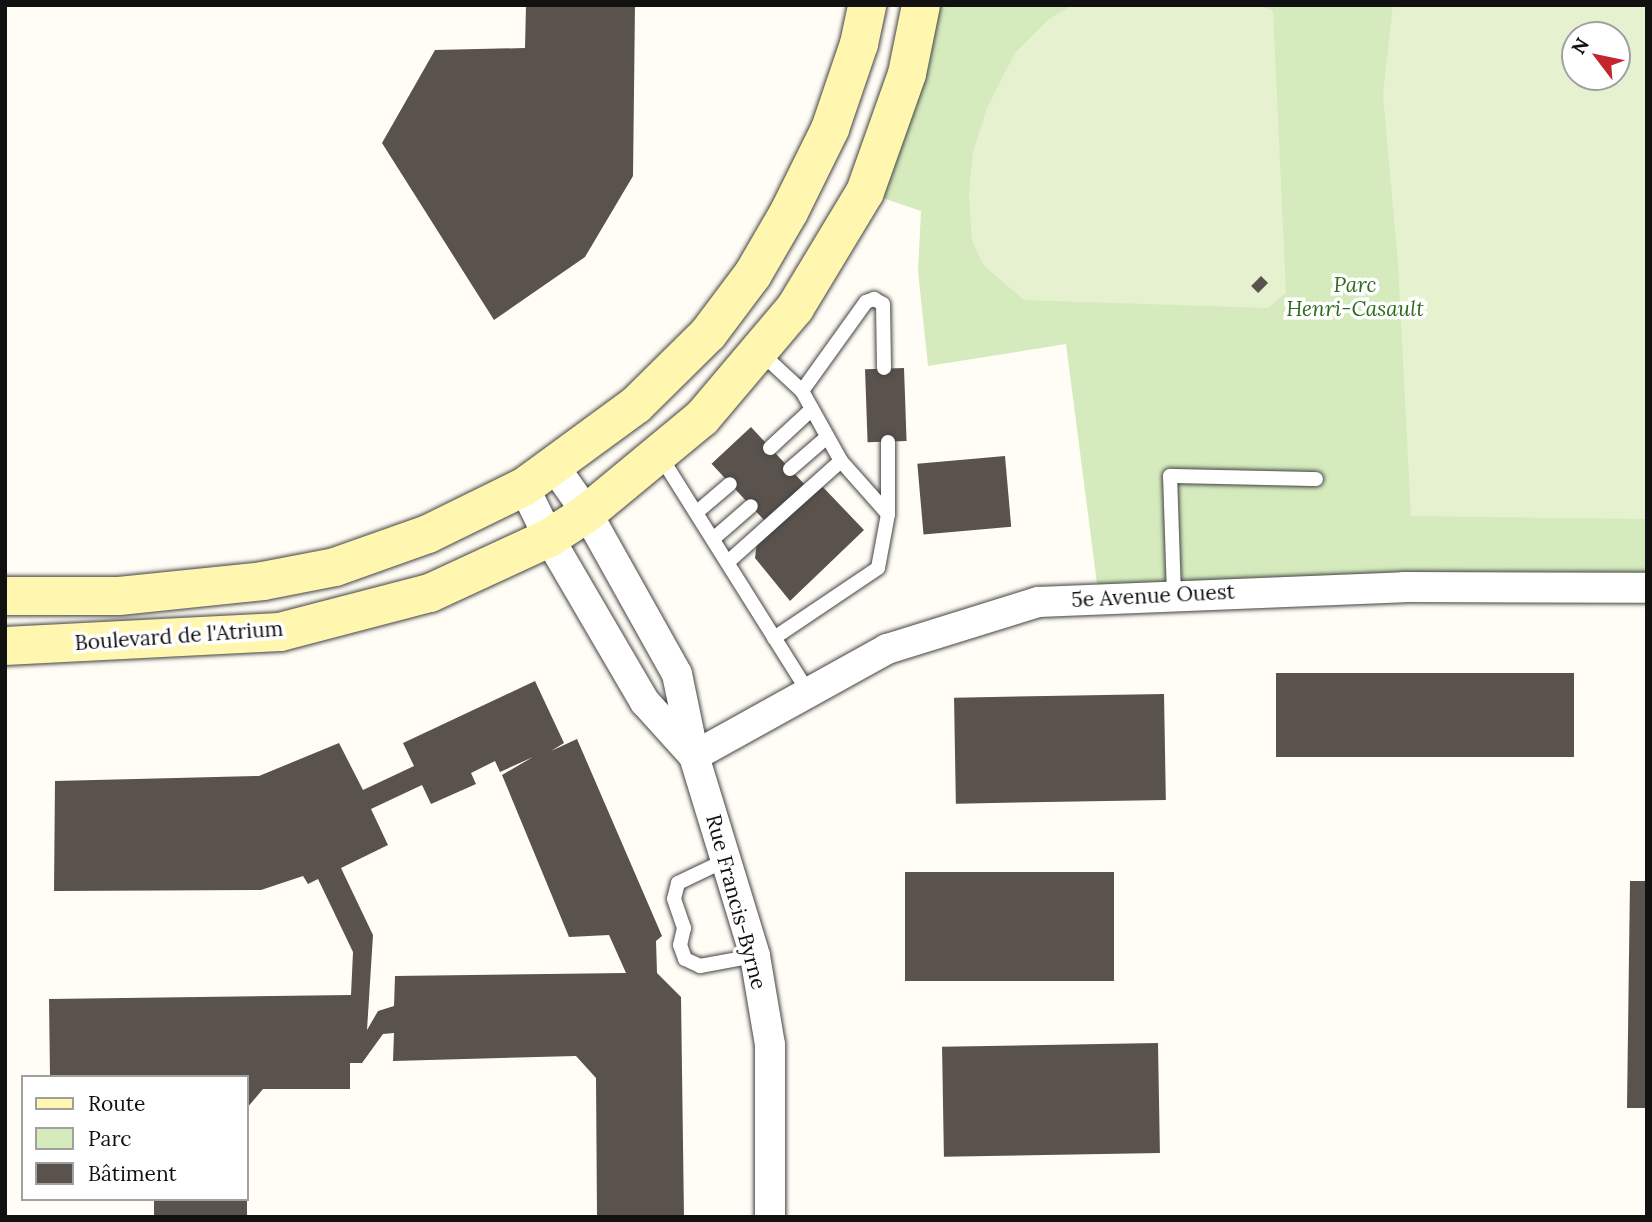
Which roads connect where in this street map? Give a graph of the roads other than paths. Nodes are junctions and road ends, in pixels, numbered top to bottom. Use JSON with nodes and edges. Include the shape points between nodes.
{"nodes":[{"id":1,"x":867,"y":5,"type":"edge"},
{"id":2,"x":921,"y":5,"type":"edge"},
{"id":3,"x":759,"y":351,"type":"junction"},
{"id":4,"x":884,"y":369,"type":"dead end"},
{"id":5,"x":802,"y":391,"type":"junction"},
{"id":6,"x":812,"y":409,"type":"junction"},
{"id":7,"x":827,"y":437,"type":"junction"},
{"id":8,"x":888,"y":442,"type":"dead end"},
{"id":9,"x":770,"y":448,"type":"dead end"},
{"id":10,"x":659,"y":454,"type":"junction"},
{"id":11,"x":841,"y":461,"type":"junction"},
{"id":12,"x":790,"y":469,"type":"dead end"},
{"id":13,"x":539,"y":476,"type":"junction"},
{"id":14,"x":1316,"y":479,"type":"dead end"},
{"id":15,"x":730,"y":484,"type":"dead end"},
{"id":16,"x":751,"y":506,"type":"dead end"},
{"id":17,"x":697,"y":512,"type":"junction"},
{"id":18,"x":587,"y":513,"type":"junction"},
{"id":19,"x":888,"y":514,"type":"junction"},
{"id":20,"x":549,"y":538,"type":"junction"},
{"id":21,"x":713,"y":539,"type":"junction"},
{"id":22,"x":729,"y":562,"type":"junction"},
{"id":23,"x":1647,"y":587,"type":"edge"},
{"id":24,"x":1174,"y":595,"type":"junction"},
{"id":25,"x":5,"y":596,"type":"edge"},
{"id":26,"x":774,"y":638,"type":"junction"},
{"id":27,"x":5,"y":646,"type":"edge"},
{"id":28,"x":809,"y":693,"type":"junction"},
{"id":29,"x":694,"y":756,"type":"junction"},
{"id":30,"x":726,"y":860,"type":"junction"},
{"id":31,"x":755,"y":956,"type":"junction"},
{"id":32,"x":770,"y":1217,"type":"edge"}],
"edges":[{"from":1,"to":13,"type":"street","via":[[830,129],[753,274],[708,334],[636,405]]},
{"from":2,"to":3,"type":"street","name":"Boulevard de l'Atrium","via":[[907,74],[865,192],[795,308]]},
{"from":3,"to":5,"type":"lane"},
{"from":3,"to":10,"type":"street","name":"Boulevard de l'Atrium","via":[[702,418]]},
{"from":4,"to":5,"type":"lane","via":[[883,304],[874,299],[866,302]]},
{"from":5,"to":6,"type":"lane"},
{"from":6,"to":7,"type":"lane"},
{"from":6,"to":9,"type":"lane"},
{"from":7,"to":11,"type":"lane"},
{"from":7,"to":12,"type":"lane"},
{"from":8,"to":19,"type":"lane"},
{"from":10,"to":17,"type":"lane"},
{"from":10,"to":18,"type":"street","name":"Boulevard de l'Atrium"},
{"from":11,"to":19,"type":"lane"},
{"from":11,"to":22,"type":"lane"},
{"from":13,"to":18,"type":"street","name":"Rue Francis-Byrne"},
{"from":13,"to":20,"type":"street","name":"Rue Francis-Byrne"},
{"from":13,"to":25,"type":"street","via":[[428,534],[335,567],[263,582],[119,596]]},
{"from":14,"to":24,"type":"lane","via":[[1170,476]]},
{"from":15,"to":17,"type":"lane"},
{"from":16,"to":21,"type":"lane"},
{"from":17,"to":21,"type":"lane"},
{"from":18,"to":20,"type":"street","name":"Boulevard de l'Atrium"},
{"from":18,"to":29,"type":"street","name":"Rue Francis-Byrne","via":[[677,674]]},
{"from":19,"to":26,"type":"lane","via":[[878,568]]},
{"from":20,"to":27,"type":"street","name":"Boulevard de l'Atrium","via":[[430,593],[279,632]]},
{"from":20,"to":29,"type":"street","name":"Rue Francis-Byrne","via":[[645,702]]},
{"from":21,"to":22,"type":"lane"},
{"from":22,"to":26,"type":"lane"},
{"from":23,"to":24,"type":"street","name":"5e Avenue Ouest","via":[[1404,587]]},
{"from":24,"to":28,"type":"street","name":"5e Avenue Ouest","via":[[1038,602],[887,649]]},
{"from":26,"to":28,"type":"lane"},
{"from":28,"to":29,"type":"street","name":"5e Avenue Ouest"},
{"from":29,"to":30,"type":"street","name":"Rue Francis-Byrne"},
{"from":30,"to":31,"type":"street","name":"Rue Francis-Byrne"},
{"from":30,"to":31,"type":"lane","via":[[678,883],[674,899],[684,928],[680,945],[685,959],[700,966]]},
{"from":31,"to":32,"type":"street","name":"Rue Francis-Byrne","via":[[770,1045]]}]}
